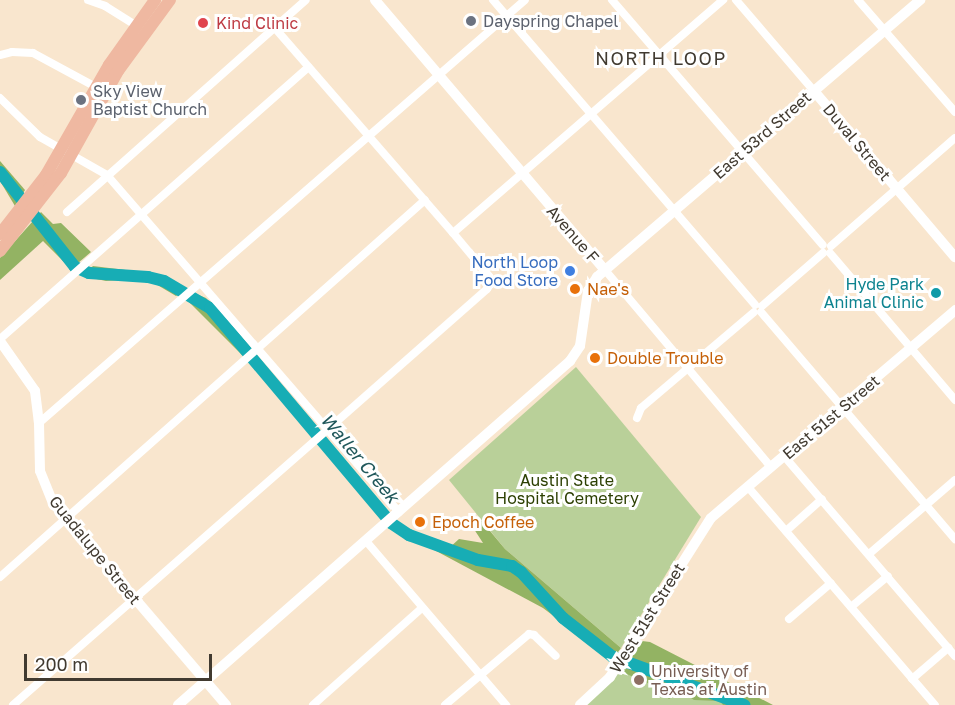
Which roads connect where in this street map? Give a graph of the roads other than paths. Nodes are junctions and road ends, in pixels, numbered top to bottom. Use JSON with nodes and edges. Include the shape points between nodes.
{"nodes":[{"id":1,"x":88,"y":0,"type":"edge"},
{"id":2,"x":155,"y":0,"type":"edge"},
{"id":3,"x":170,"y":0,"type":"edge"},
{"id":4,"x":306,"y":0,"type":"edge"},
{"id":5,"x":375,"y":0,"type":"edge"},
{"id":6,"x":493,"y":0,"type":"edge"},
{"id":7,"x":525,"y":0,"type":"edge"},
{"id":8,"x":612,"y":0,"type":"edge"},
{"id":9,"x":723,"y":0,"type":"edge"},
{"id":10,"x":736,"y":0,"type":"edge"},
{"id":11,"x":858,"y":0,"type":"edge"},
{"id":12,"x":920,"y":0,"type":"edge"},
{"id":13,"x":507,"y":16,"type":"junction"},
{"id":14,"x":136,"y":26,"type":"junction"},
{"id":15,"x":275,"y":28,"type":"junction"},
{"id":16,"x":884,"y":31,"type":"junction"},
{"id":17,"x":0,"y":55,"type":"edge"},
{"id":18,"x":659,"y":56,"type":"junction"},
{"id":19,"x":308,"y":67,"type":"junction"},
{"id":20,"x":437,"y":75,"type":"junction"},
{"id":21,"x":96,"y":87,"type":"junction"},
{"id":22,"x":814,"y":91,"type":"junction"},
{"id":23,"x":0,"y":98,"type":"edge"},
{"id":24,"x":955,"y":112,"type":"edge"},
{"id":25,"x":590,"y":115,"type":"junction"},
{"id":26,"x":368,"y":135,"type":"junction"},
{"id":27,"x":955,"y":138,"type":"edge"},
{"id":28,"x":743,"y":152,"type":"junction"},
{"id":29,"x":67,"y":153,"type":"junction"},
{"id":30,"x":521,"y":173,"type":"junction"},
{"id":31,"x":106,"y":175,"type":"junction"},
{"id":32,"x":897,"y":189,"type":"junction"},
{"id":33,"x":425,"y":200,"type":"junction"},
{"id":34,"x":30,"y":206,"type":"junction"},
{"id":35,"x":674,"y":211,"type":"junction"},
{"id":36,"x":68,"y":212,"type":"dead end"},
{"id":37,"x":140,"y":214,"type":"junction"},
{"id":38,"x":453,"y":233,"type":"junction"},
{"id":39,"x":0,"y":234,"type":"edge"},
{"id":40,"x":827,"y":249,"type":"junction"},
{"id":41,"x":0,"y":251,"type":"edge"},
{"id":42,"x":955,"y":257,"type":"edge"},
{"id":43,"x":604,"y":270,"type":"junction"},
{"id":44,"x":200,"y":283,"type":"junction"},
{"id":45,"x":758,"y":309,"type":"junction"},
{"id":46,"x":955,"y":310,"type":"edge"},
{"id":47,"x":0,"y":340,"type":"edge"},
{"id":48,"x":911,"y":348,"type":"junction"},
{"id":49,"x":253,"y":355,"type":"junction"},
{"id":50,"x":687,"y":369,"type":"junction"},
{"id":51,"x":955,"y":400,"type":"edge"},
{"id":52,"x":842,"y":407,"type":"junction"},
{"id":53,"x":637,"y":418,"type":"dead end"},
{"id":54,"x":39,"y":423,"type":"junction"},
{"id":55,"x":322,"y":435,"type":"junction"},
{"id":56,"x":784,"y":456,"type":"junction"},
{"id":57,"x":771,"y":467,"type":"junction"},
{"id":58,"x":955,"y":480,"type":"edge"},
{"id":59,"x":748,"y":487,"type":"junction"},
{"id":60,"x":822,"y":500,"type":"junction"},
{"id":61,"x":925,"y":505,"type":"junction"},
{"id":62,"x":393,"y":518,"type":"junction"},
{"id":63,"x":66,"y":519,"type":"junction"},
{"id":64,"x":706,"y":524,"type":"joint"},
{"id":65,"x":786,"y":531,"type":"junction"},
{"id":66,"x":955,"y":539,"type":"edge"},
{"id":67,"x":366,"y":541,"type":"junction"},
{"id":68,"x":869,"y":554,"type":"junction"},
{"id":69,"x":888,"y":576,"type":"junction"},
{"id":70,"x":0,"y":577,"type":"edge"},
{"id":71,"x":831,"y":583,"type":"junction"},
{"id":72,"x":135,"y":600,"type":"junction"},
{"id":73,"x":851,"y":607,"type":"junction"},
{"id":74,"x":422,"y":608,"type":"junction"},
{"id":75,"x":789,"y":619,"type":"dead end"},
{"id":76,"x":948,"y":648,"type":"junction"},
{"id":77,"x":556,"y":656,"type":"dead end"},
{"id":78,"x":955,"y":656,"type":"edge"},
{"id":79,"x":480,"y":675,"type":"junction"},
{"id":80,"x":912,"y":679,"type":"junction"},
{"id":81,"x":205,"y":681,"type":"junction"},
{"id":82,"x":14,"y":705,"type":"edge"},
{"id":83,"x":178,"y":705,"type":"edge"},
{"id":84,"x":226,"y":705,"type":"edge"},
{"id":85,"x":313,"y":705,"type":"edge"},
{"id":86,"x":445,"y":705,"type":"edge"},
{"id":87,"x":506,"y":705,"type":"edge"},
{"id":88,"x":580,"y":705,"type":"edge"},
{"id":89,"x":935,"y":705,"type":"edge"}],
"edges":[{"from":1,"to":14,"type":"street"},
{"from":2,"to":14,"type":"main road"},
{"from":3,"to":29,"type":"main road","via":[[118,71]]},
{"from":4,"to":15,"type":"street"},
{"from":5,"to":20,"type":"street","name":"Avenue F"},
{"from":6,"to":13,"type":"street"},
{"from":7,"to":13,"type":"street"},
{"from":8,"to":18,"type":"street"},
{"from":9,"to":18,"type":"street"},
{"from":10,"to":22,"type":"street","name":"Duval Street"},
{"from":11,"to":16,"type":"street"},
{"from":12,"to":16,"type":"street","name":"East 53rd Street"},
{"from":13,"to":20,"type":"street"},
{"from":13,"to":25,"type":"street"},
{"from":14,"to":21,"type":"main road"},
{"from":15,"to":19,"type":"street"},
{"from":15,"to":31,"type":"street"},
{"from":16,"to":22,"type":"street","name":"East 53rd Street"},
{"from":16,"to":24,"type":"street"},
{"from":17,"to":21,"type":"street","via":[[33,53]]},
{"from":18,"to":25,"type":"street"},
{"from":18,"to":28,"type":"street"},
{"from":19,"to":26,"type":"street"},
{"from":19,"to":37,"type":"street"},
{"from":20,"to":26,"type":"street"},
{"from":20,"to":30,"type":"street","name":"Avenue F"},
{"from":21,"to":29,"type":"main road"},
{"from":22,"to":28,"type":"street","name":"East 53rd Street"},
{"from":22,"to":32,"type":"street","name":"Duval Street"},
{"from":23,"to":29,"type":"street","via":[[26,126]]},
{"from":25,"to":30,"type":"street"},
{"from":25,"to":35,"type":"street"},
{"from":26,"to":33,"type":"street"},
{"from":26,"to":44,"type":"street"},
{"from":27,"to":32,"type":"street"},
{"from":28,"to":35,"type":"street","name":"East 53rd Street"},
{"from":28,"to":40,"type":"street"},
{"from":29,"to":31,"type":"street"},
{"from":29,"to":34,"type":"main road"},
{"from":30,"to":38,"type":"street"},
{"from":30,"to":43,"type":"street","name":"Avenue F"},
{"from":31,"to":36,"type":"street"},
{"from":31,"to":37,"type":"street"},
{"from":32,"to":40,"type":"street"},
{"from":32,"to":42,"type":"street","name":"Duval Street"},
{"from":33,"to":38,"type":"street"},
{"from":33,"to":49,"type":"street"},
{"from":34,"to":39,"type":"main road"},
{"from":34,"to":41,"type":"main road"},
{"from":35,"to":43,"type":"street","name":"East 53rd Street"},
{"from":35,"to":45,"type":"street"},
{"from":37,"to":44,"type":"street"},
{"from":37,"to":47,"type":"street"},
{"from":38,"to":55,"type":"street","via":[[491,283]]},
{"from":40,"to":45,"type":"street"},
{"from":40,"to":48,"type":"street"},
{"from":43,"to":50,"type":"street","name":"Avenue F"},
{"from":43,"to":62,"type":"street","name":"East 53rd Street","via":[[588,291],[579,346],[570,361]]},
{"from":44,"to":49,"type":"street"},
{"from":44,"to":54,"type":"street"},
{"from":45,"to":50,"type":"street"},
{"from":45,"to":52,"type":"street"},
{"from":46,"to":48,"type":"street","name":"East 51st Street"},
{"from":47,"to":54,"type":"street","name":"Guadalupe Street","via":[[31,383]]},
{"from":48,"to":51,"type":"street"},
{"from":48,"to":52,"type":"street","name":"East 51st Street"},
{"from":49,"to":55,"type":"street"},
{"from":49,"to":63,"type":"street"},
{"from":50,"to":53,"type":"street","via":[[641,408]]},
{"from":50,"to":57,"type":"street","name":"Avenue F"},
{"from":52,"to":56,"type":"street","name":"East 51st Street"},
{"from":52,"to":61,"type":"street"},
{"from":54,"to":63,"type":"street","name":"Guadalupe Street","via":[[42,479]]},
{"from":55,"to":62,"type":"street"},
{"from":55,"to":72,"type":"street"},
{"from":56,"to":57,"type":"street","name":"East 51st Street"},
{"from":56,"to":60,"type":"street"},
{"from":57,"to":59,"type":"street","name":"East 51st Street"},
{"from":58,"to":61,"type":"street"},
{"from":59,"to":64,"type":"street","name":"East 51st Street"},
{"from":59,"to":65,"type":"street"},
{"from":60,"to":65,"type":"street"},
{"from":60,"to":68,"type":"street"},
{"from":61,"to":66,"type":"street"},
{"from":61,"to":68,"type":"street"},
{"from":62,"to":67,"type":"street"},
{"from":63,"to":70,"type":"street"},
{"from":63,"to":72,"type":"street","name":"Guadalupe Street"},
{"from":64,"to":88,"type":"street","name":"West 51st Street","via":[[617,667]]},
{"from":65,"to":71,"type":"street"},
{"from":67,"to":74,"type":"street"},
{"from":67,"to":81,"type":"street"},
{"from":68,"to":69,"type":"street"},
{"from":69,"to":73,"type":"street"},
{"from":69,"to":76,"type":"street"},
{"from":71,"to":73,"type":"street"},
{"from":71,"to":75,"type":"street"},
{"from":72,"to":81,"type":"street","name":"Guadalupe Street"},
{"from":72,"to":82,"type":"street"},
{"from":73,"to":80,"type":"street"},
{"from":74,"to":79,"type":"street"},
{"from":74,"to":85,"type":"street"},
{"from":76,"to":78,"type":"street"},
{"from":76,"to":80,"type":"street"},
{"from":77,"to":79,"type":"street","via":[[529,634]]},
{"from":79,"to":86,"type":"street"},
{"from":79,"to":87,"type":"street"},
{"from":80,"to":89,"type":"street"},
{"from":81,"to":83,"type":"street"},
{"from":81,"to":84,"type":"street","name":"Guadalupe Street"}]}
